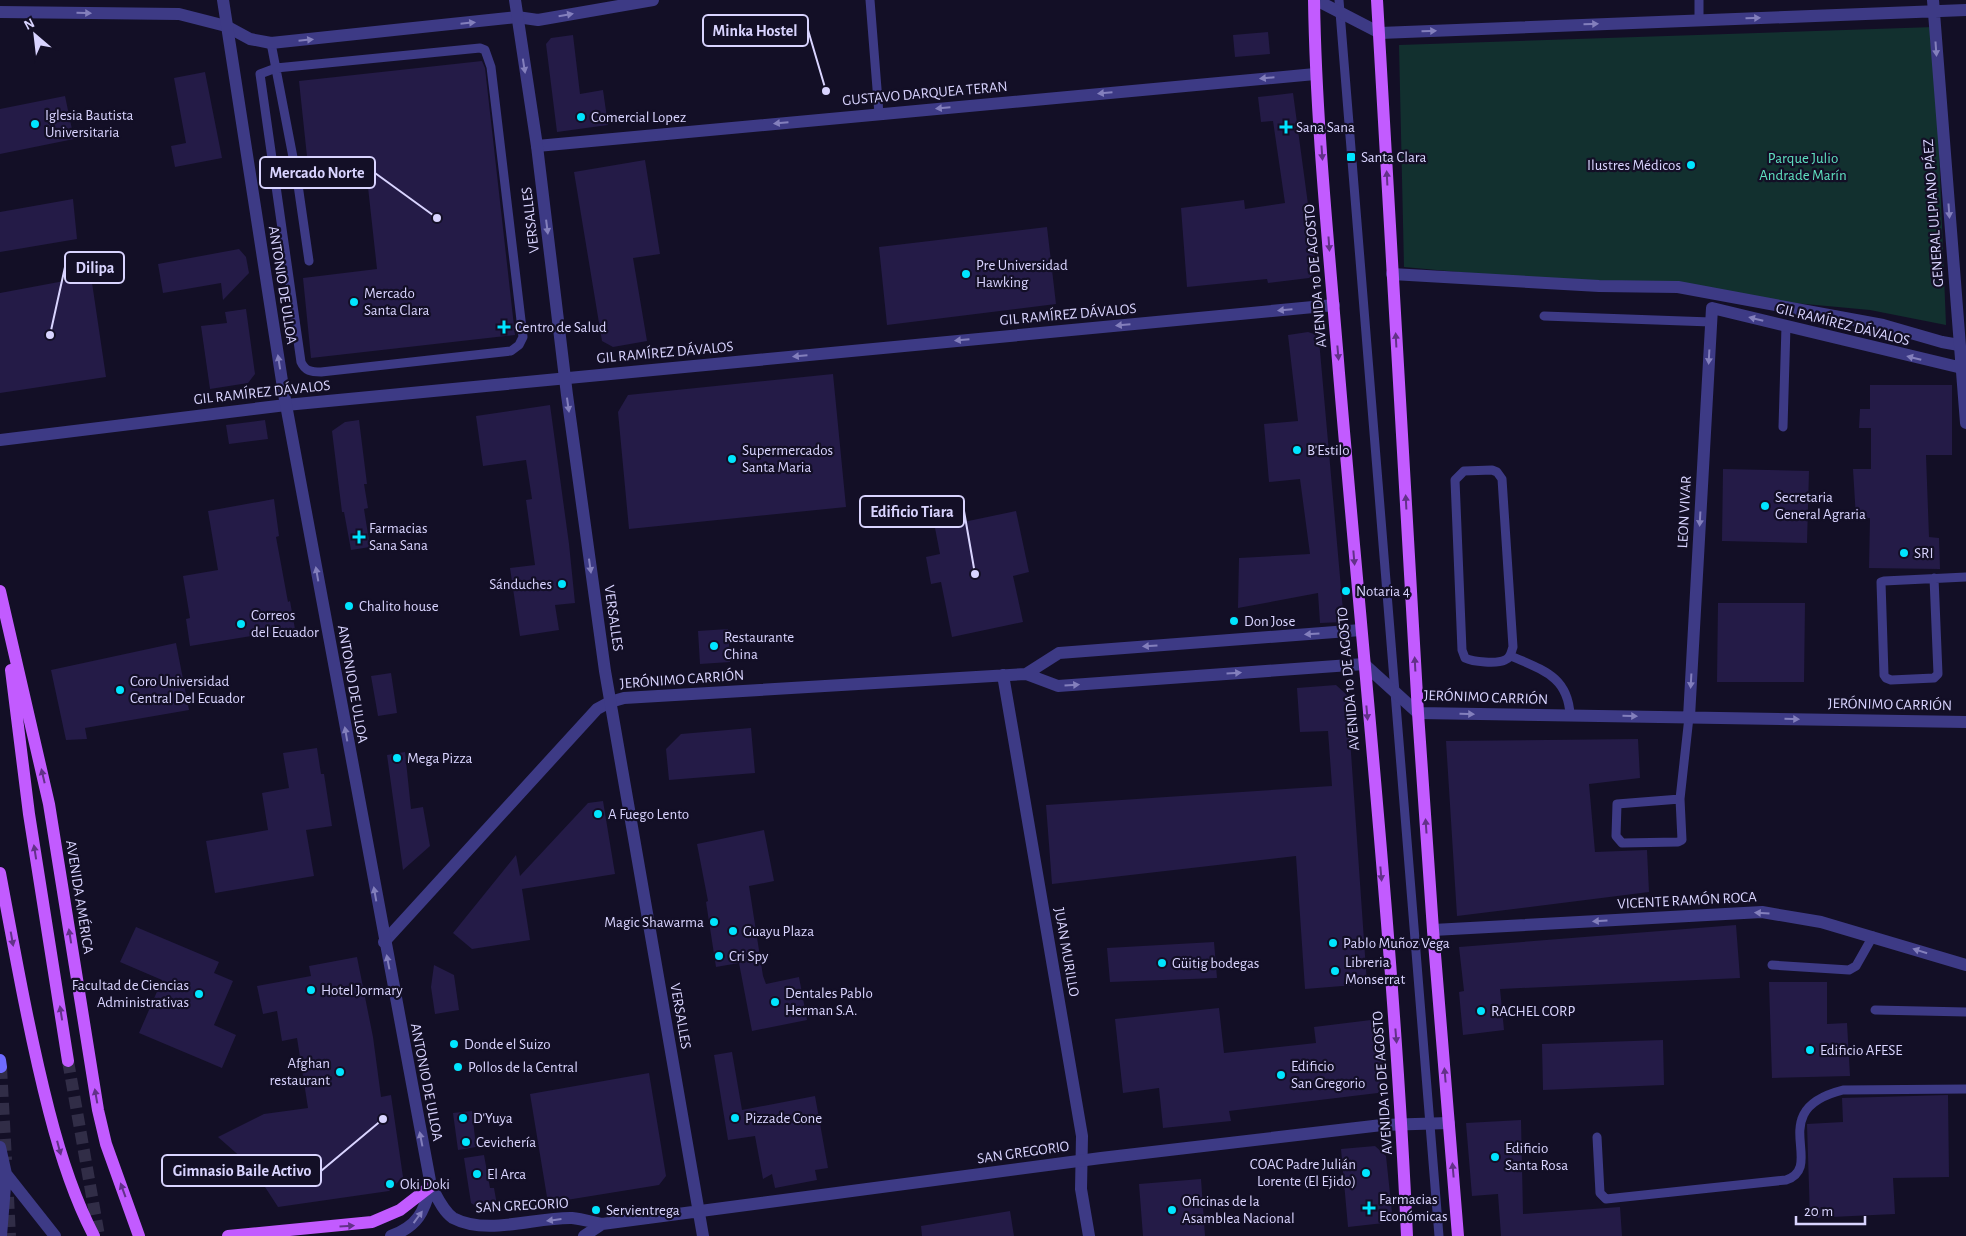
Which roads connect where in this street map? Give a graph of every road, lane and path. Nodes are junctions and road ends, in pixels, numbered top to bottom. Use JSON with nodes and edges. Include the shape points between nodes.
{"nodes":[{"id":1,"x":223,"y":0,"type":"edge"},
{"id":2,"x":515,"y":0,"type":"edge"},
{"id":3,"x":653,"y":0,"type":"edge"},
{"id":4,"x":870,"y":0,"type":"edge"},
{"id":5,"x":1315,"y":0,"type":"edge"},
{"id":6,"x":1377,"y":0,"type":"edge"},
{"id":7,"x":1699,"y":0,"type":"edge"},
{"id":8,"x":1933,"y":5,"type":"edge"},
{"id":9,"x":1340,"y":6,"type":"edge"},
{"id":10,"x":1966,"y":10,"type":"edge"},
{"id":11,"x":0,"y":12,"type":"edge"},
{"id":12,"x":517,"y":17,"type":"junction"},
{"id":13,"x":1699,"y":20,"type":"junction"},
{"id":14,"x":226,"y":26,"type":"junction"},
{"id":15,"x":1380,"y":33,"type":"junction"},
{"id":16,"x":271,"y":44,"type":"junction"},
{"id":17,"x":276,"y":68,"type":"junction"},
{"id":18,"x":1315,"y":74,"type":"junction"},
{"id":19,"x":879,"y":114,"type":"junction"},
{"id":20,"x":537,"y":146,"type":"junction"},
{"id":21,"x":342,"y":174,"type":"dead end"},
{"id":22,"x":297,"y":178,"type":"junction"},
{"id":23,"x":309,"y":261,"type":"dead end"},
{"id":24,"x":1392,"y":274,"type":"junction"},
{"id":25,"x":1334,"y":305,"type":"junction"},
{"id":26,"x":1712,"y":308,"type":"joint"},
{"id":27,"x":1544,"y":316,"type":"dead end"},
{"id":28,"x":1711,"y":322,"type":"junction"},
{"id":29,"x":1786,"y":326,"type":"junction"},
{"id":30,"x":1959,"y":345,"type":"junction"},
{"id":31,"x":1964,"y":369,"type":"edge"},
{"id":32,"x":565,"y":378,"type":"junction"},
{"id":33,"x":286,"y":405,"type":"junction"},
{"id":34,"x":1966,"y":423,"type":"edge"},
{"id":35,"x":1782,"y":426,"type":"dead end"},
{"id":36,"x":0,"y":440,"type":"edge"},
{"id":37,"x":1966,"y":577,"type":"edge"},
{"id":38,"x":1934,"y":578,"type":"junction"},
{"id":39,"x":1,"y":597,"type":"edge"},
{"id":40,"x":1361,"y":630,"type":"junction"},
{"id":41,"x":1510,"y":656,"type":"junction"},
{"id":42,"x":1364,"y":664,"type":"junction"},
{"id":43,"x":1026,"y":674,"type":"junction"},
{"id":44,"x":1004,"y":675,"type":"junction"},
{"id":45,"x":1394,"y":690,"type":"junction"},
{"id":46,"x":610,"y":702,"type":"junction"},
{"id":47,"x":1418,"y":713,"type":"junction"},
{"id":48,"x":1570,"y":716,"type":"junction"},
{"id":49,"x":1689,"y":717,"type":"junction"},
{"id":50,"x":1966,"y":722,"type":"edge"},
{"id":51,"x":1680,"y":799,"type":"junction"},
{"id":52,"x":0,"y":873,"type":"edge"},
{"id":53,"x":1433,"y":930,"type":"junction"},
{"id":54,"x":1873,"y":936,"type":"junction"},
{"id":55,"x":384,"y":942,"type":"junction"},
{"id":56,"x":1772,"y":965,"type":"dead end"},
{"id":57,"x":1966,"y":965,"type":"edge"},
{"id":58,"x":1875,"y":1010,"type":"dead end"},
{"id":59,"x":1966,"y":1012,"type":"edge"},
{"id":60,"x":68,"y":1061,"type":"tunnel mouth"},
{"id":61,"x":1966,"y":1089,"type":"edge"},
{"id":62,"x":1402,"y":1123,"type":"junction"},
{"id":63,"x":1430,"y":1123,"type":"junction"},
{"id":64,"x":1449,"y":1123,"type":"junction"},
{"id":65,"x":1597,"y":1137,"type":"dead end"},
{"id":66,"x":0,"y":1147,"type":"tunnel mouth"},
{"id":67,"x":1082,"y":1160,"type":"junction"},
{"id":68,"x":6,"y":1174,"type":"junction"},
{"id":69,"x":431,"y":1186,"type":"junction"},
{"id":70,"x":699,"y":1212,"type":"junction"},
{"id":71,"x":602,"y":1224,"type":"junction"},
{"id":72,"x":1,"y":1236,"type":"edge"},
{"id":73,"x":55,"y":1236,"type":"edge"},
{"id":74,"x":94,"y":1236,"type":"edge"},
{"id":75,"x":139,"y":1236,"type":"edge"},
{"id":76,"x":228,"y":1236,"type":"edge"},
{"id":77,"x":391,"y":1236,"type":"edge"},
{"id":78,"x":584,"y":1236,"type":"edge"},
{"id":79,"x":703,"y":1236,"type":"edge"},
{"id":80,"x":1089,"y":1236,"type":"edge"},
{"id":81,"x":1406,"y":1236,"type":"edge"},
{"id":82,"x":1439,"y":1236,"type":"edge"},
{"id":83,"x":1458,"y":1236,"type":"edge"}],
"edges":[{"from":1,"to":14,"type":"street","name":"ANTONIO DE ULLOA"},
{"from":2,"to":12,"type":"street","name":"VERSALLES"},
{"from":12,"to":3,"type":"street","one_way":true,"via":[[538,20]]},
{"from":4,"to":19,"type":"lane"},
{"from":5,"to":9,"type":"street"},
{"from":5,"to":18,"type":"main road","name":"AVENIDA 10 DE AGOSTO"},
{"from":6,"to":15,"type":"main road"},
{"from":7,"to":13,"type":"lane"},
{"from":8,"to":10,"type":"street"},
{"from":13,"to":8,"type":"street","one_way":true},
{"from":8,"to":30,"type":"street","name":"GENERAL ULPIANO PÁEZ","one_way":true},
{"from":9,"to":15,"type":"street"},
{"from":9,"to":45,"type":"lane"},
{"from":11,"to":14,"type":"street","one_way":true,"via":[[179,14]]},
{"from":16,"to":12,"type":"street","one_way":true},
{"from":12,"to":20,"type":"street","name":"VERSALLES","one_way":true},
{"from":15,"to":13,"type":"street","one_way":true},
{"from":14,"to":16,"type":"street"},
{"from":33,"to":14,"type":"street","name":"ANTONIO DE ULLOA","one_way":true},
{"from":24,"to":15,"type":"main road","one_way":true},
{"from":16,"to":17,"type":"lane"},
{"from":17,"to":17,"type":"lane","via":[[262,72],[260,76],[304,368],[312,372],[330,371],[511,351],[523,337],[491,67],[485,50]]},
{"from":17,"to":22,"type":"lane"},
{"from":18,"to":19,"type":"street","name":"GUSTAVO DARQUEA TERAN","one_way":true},
{"from":18,"to":25,"type":"main road","name":"AVENIDA 10 DE AGOSTO","one_way":true},
{"from":19,"to":20,"type":"street","name":"GUSTAVO DARQUEA TERAN","one_way":true},
{"from":20,"to":32,"type":"street","name":"VERSALLES","one_way":true},
{"from":21,"to":22,"type":"lane"},
{"from":22,"to":23,"type":"lane"},
{"from":24,"to":30,"type":"street","via":[[1599,286],[1678,287],[1883,325]]},
{"from":47,"to":24,"type":"main road","one_way":true},
{"from":25,"to":32,"type":"street","name":"GIL RAMÍREZ DÁVALOS","one_way":true},
{"from":25,"to":40,"type":"main road","name":"AVENIDA 10 DE AGOSTO","one_way":true},
{"from":26,"to":28,"type":"street","name":"LEON VIVAR"},
{"from":29,"to":26,"type":"street","name":"GIL RAMÍREZ DÁVALOS","one_way":true},
{"from":27,"to":28,"type":"lane"},
{"from":28,"to":49,"type":"street","name":"LEON VIVAR","one_way":true},
{"from":31,"to":29,"type":"street","name":"GIL RAMÍREZ DÁVALOS","one_way":true},
{"from":29,"to":35,"type":"lane"},
{"from":30,"to":31,"type":"street","name":"GENERAL ULPIANO PÁEZ"},
{"from":31,"to":34,"type":"street","name":"GENERAL ULPIANO PÁEZ"},
{"from":32,"to":33,"type":"street","name":"GIL RAMÍREZ DÁVALOS"},
{"from":32,"to":46,"type":"street","name":"VERSALLES","one_way":true},
{"from":33,"to":36,"type":"street","name":"GIL RAMÍREZ DÁVALOS"},
{"from":55,"to":33,"type":"street","name":"ANTONIO DE ULLOA","one_way":true},
{"from":37,"to":38,"type":"lane"},
{"from":38,"to":38,"type":"lane","via":[[1884,581],[1880,584],[1886,678],[1934,678],[1938,674]]},
{"from":60,"to":39,"type":"main road","one_way":true,"via":[[29,814]]},
{"from":75,"to":39,"type":"main road","name":"AVENIDA AMÉRICA","one_way":true,"via":[[106,1144],[98,1110],[49,804]]},
{"from":40,"to":42,"type":"main road","name":"AVENIDA 10 DE AGOSTO"},
{"from":40,"to":43,"type":"street","one_way":true,"via":[[1059,652]]},
{"from":41,"to":41,"type":"lane","via":[[1513,647],[1502,479],[1492,470],[1464,471],[1455,480],[1462,650],[1473,662],[1505,660]]},
{"from":41,"to":48,"type":"lane","via":[[1545,671],[1558,681],[1569,702]]},
{"from":43,"to":42,"type":"street","name":"JERÓNIMO CARRIÓN","one_way":true,"via":[[1058,686]]},
{"from":42,"to":45,"type":"street","name":"JERÓNIMO CARRIÓN"},
{"from":42,"to":62,"type":"main road","name":"AVENIDA 10 DE AGOSTO","one_way":true},
{"from":43,"to":44,"type":"street","name":"JERÓNIMO CARRIÓN"},
{"from":44,"to":46,"type":"street","name":"JERÓNIMO CARRIÓN","via":[[624,698]]},
{"from":44,"to":67,"type":"street","name":"JUAN MURILLO","via":[[1082,1136]]},
{"from":45,"to":47,"type":"street","name":"JERÓNIMO CARRIÓN"},
{"from":45,"to":63,"type":"lane"},
{"from":46,"to":55,"type":"street","name":"JERÓNIMO CARRIÓN","via":[[597,709]]},
{"from":46,"to":70,"type":"street","name":"VERSALLES"},
{"from":47,"to":48,"type":"street","name":"JERÓNIMO CARRIÓN","one_way":true},
{"from":53,"to":47,"type":"main road","one_way":true},
{"from":48,"to":49,"type":"street","name":"JERÓNIMO CARRIÓN","one_way":true},
{"from":49,"to":50,"type":"street","name":"JERÓNIMO CARRIÓN","one_way":true},
{"from":49,"to":51,"type":"lane"},
{"from":51,"to":51,"type":"lane","via":[[1617,804],[1616,836],[1619,841],[1682,840]]},
{"from":52,"to":74,"type":"main road","one_way":true,"via":[[29,1032],[50,1120],[66,1171]]},
{"from":54,"to":53,"type":"street","name":"VICENTE RAMÓN ROCA","one_way":true,"via":[[1821,922],[1762,912]]},
{"from":64,"to":53,"type":"main road","one_way":true},
{"from":54,"to":56,"type":"lane","via":[[1856,966],[1849,970]]},
{"from":57,"to":54,"type":"street","name":"VICENTE RAMÓN ROCA","one_way":true},
{"from":69,"to":55,"type":"street","name":"ANTONIO DE ULLOA","one_way":true},
{"from":58,"to":59,"type":"lane"},
{"from":61,"to":65,"type":"lane","via":[[1843,1090],[1826,1094],[1808,1106],[1800,1119],[1801,1169],[1795,1177],[1786,1180],[1606,1199],[1600,1194]]},
{"from":62,"to":63,"type":"street","name":"SAN GREGORIO"},
{"from":62,"to":67,"type":"street","name":"SAN GREGORIO"},
{"from":62,"to":81,"type":"main road","name":"AVENIDA 10 DE AGOSTO"},
{"from":63,"to":64,"type":"street","name":"SAN GREGORIO"},
{"from":63,"to":82,"type":"lane"},
{"from":83,"to":64,"type":"main road","one_way":true},
{"from":66,"to":68,"type":"street"},
{"from":67,"to":70,"type":"street","name":"SAN GREGORIO"},
{"from":67,"to":80,"type":"street","name":"JUAN MURILLO","via":[[1081,1190]]},
{"from":68,"to":72,"type":"street"},
{"from":68,"to":73,"type":"street"},
{"from":71,"to":69,"type":"street","name":"SAN GREGORIO","one_way":true,"via":[[571,1218],[471,1225],[453,1217]]},
{"from":76,"to":69,"type":"main road","one_way":true,"via":[[372,1222],[400,1210]]},
{"from":77,"to":69,"type":"street","one_way":true,"via":[[407,1230],[415,1222],[426,1204]]},
{"from":70,"to":71,"type":"street","name":"SAN GREGORIO"},
{"from":70,"to":79,"type":"street","name":"VERSALLES"},
{"from":71,"to":78,"type":"street","name":"SAN GREGORIO"}]}
